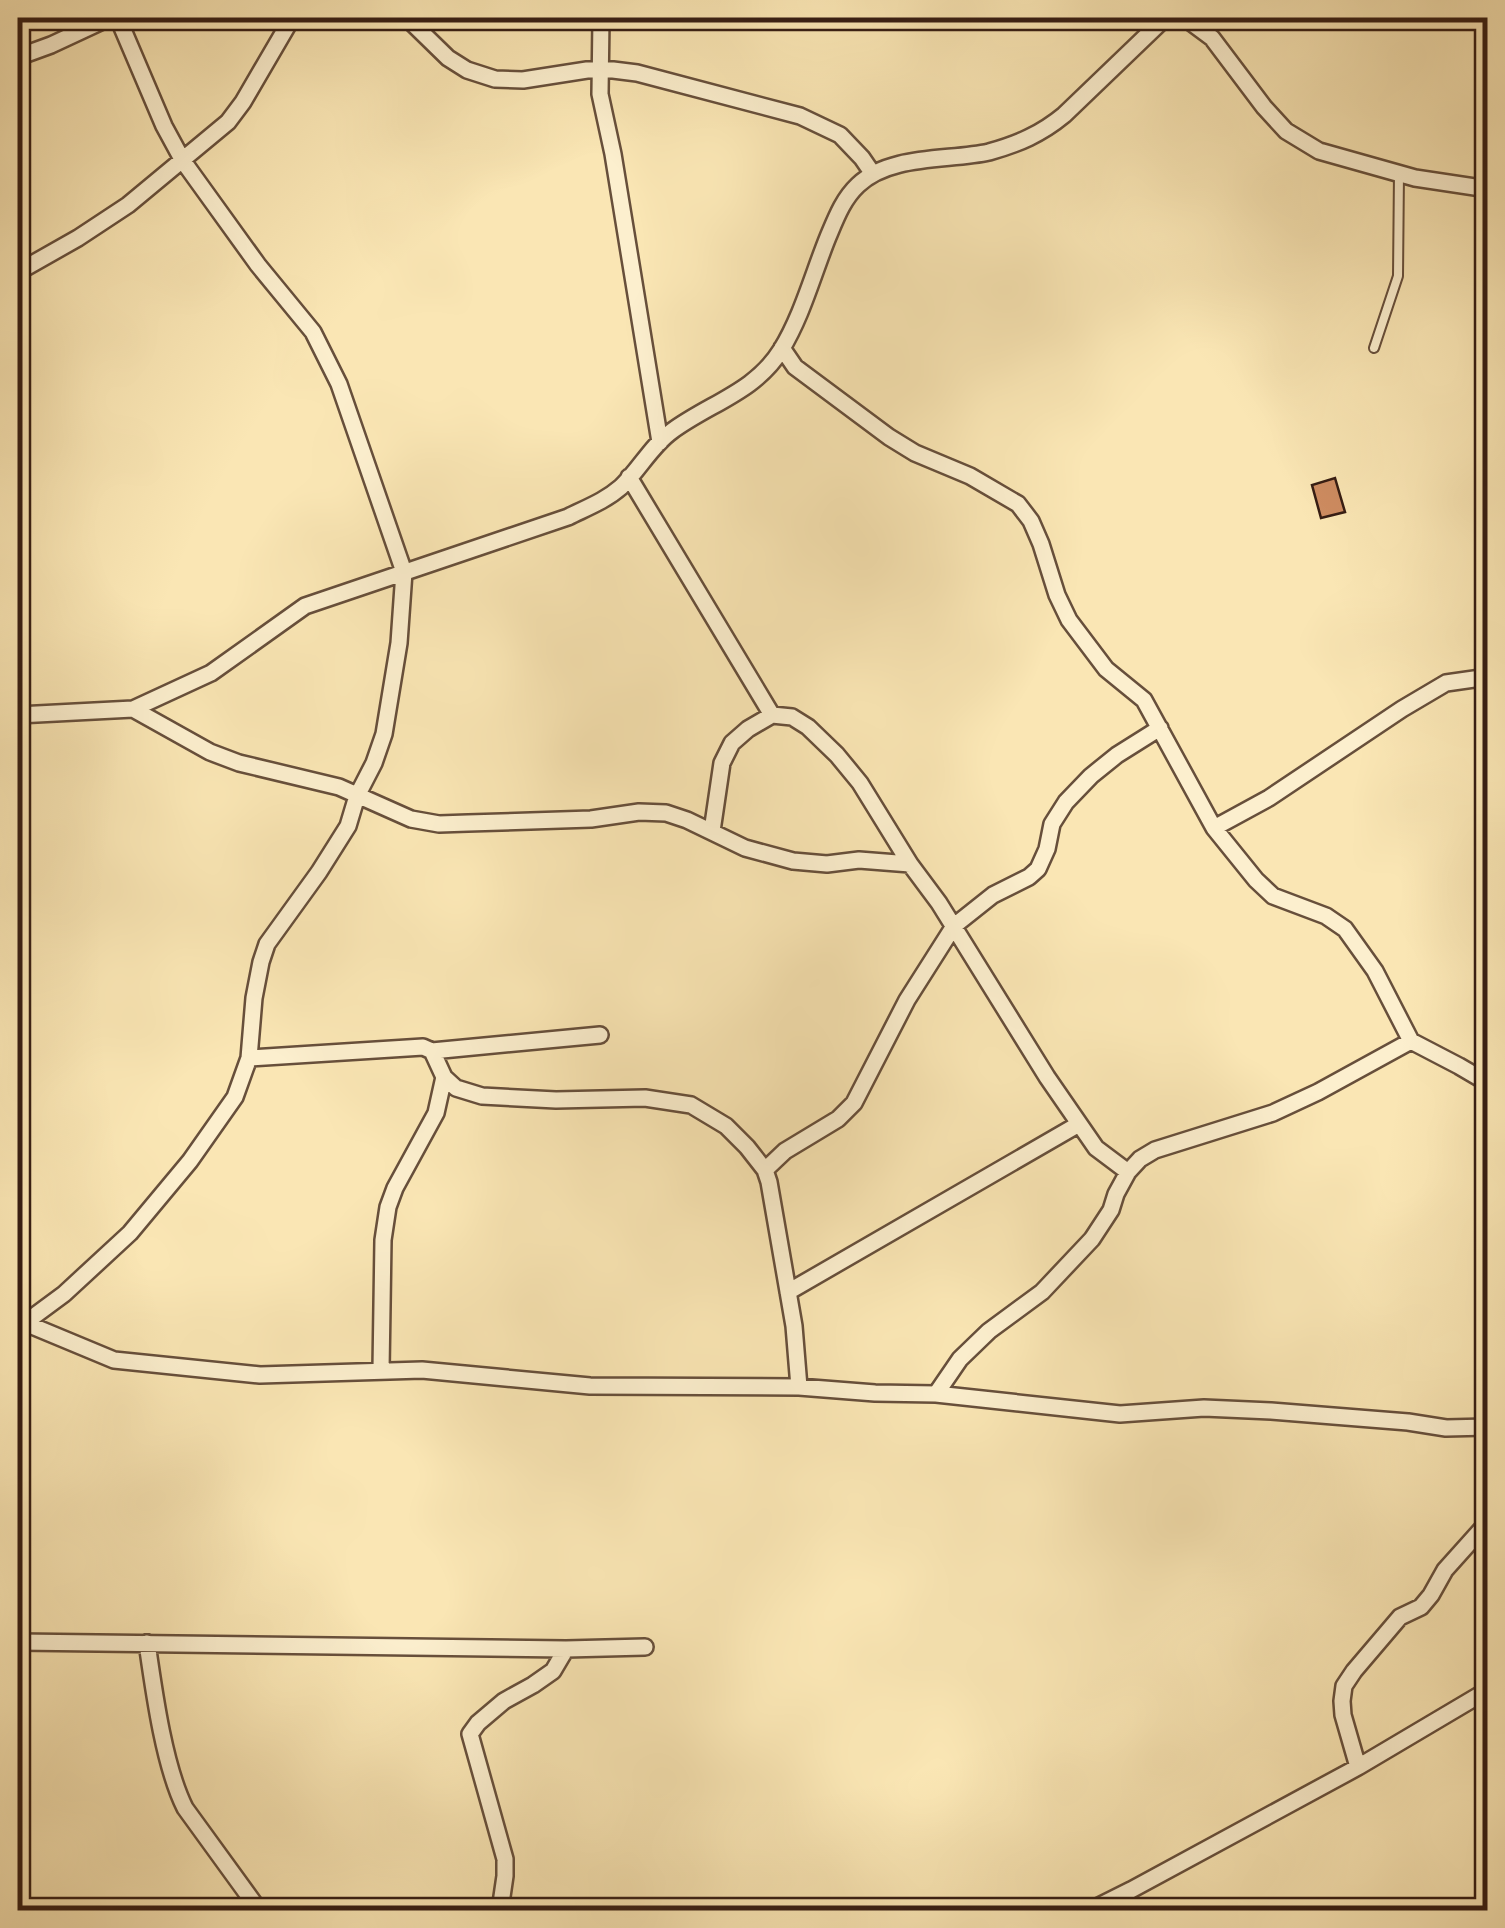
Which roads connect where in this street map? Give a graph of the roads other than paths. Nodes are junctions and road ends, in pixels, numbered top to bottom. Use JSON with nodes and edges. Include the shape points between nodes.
{"nodes":[{"id":1,"x":109,"y":18,"type":"edge"},
{"id":2,"x":118,"y":18,"type":"edge"},
{"id":3,"x":292,"y":18,"type":"edge"},
{"id":4,"x":407,"y":18,"type":"edge"},
{"id":5,"x":601,"y":18,"type":"edge"},
{"id":6,"x":1165,"y":18,"type":"edge"},
{"id":7,"x":1186,"y":18,"type":"edge"},
{"id":8,"x":18,"y":57,"type":"edge"},
{"id":9,"x":601,"y":70,"type":"junction"},
{"id":10,"x":183,"y":162,"type":"junction"},
{"id":11,"x":1398,"y":173,"type":"junction"},
{"id":12,"x":873,"y":174,"type":"junction"},
{"id":13,"x":1488,"y":189,"type":"edge"},
{"id":14,"x":18,"y":272,"type":"edge"},
{"id":15,"x":782,"y":348,"type":"junction"},
{"id":16,"x":1374,"y":348,"type":"dead end"},
{"id":17,"x":795,"y":367,"type":"junction"},
{"id":18,"x":767,"y":369,"type":"junction"},
{"id":19,"x":660,"y":442,"type":"junction"},
{"id":20,"x":629,"y":477,"type":"junction"},
{"id":21,"x":404,"y":572,"type":"junction"},
{"id":22,"x":1488,"y":677,"type":"edge"},
{"id":23,"x":133,"y":709,"type":"junction"},
{"id":24,"x":18,"y":715,"type":"edge"},
{"id":25,"x":772,"y":715,"type":"junction"},
{"id":26,"x":1160,"y":728,"type":"junction"},
{"id":27,"x":357,"y":796,"type":"junction"},
{"id":28,"x":1214,"y":828,"type":"junction"},
{"id":29,"x":712,"y":831,"type":"junction"},
{"id":30,"x":910,"y":864,"type":"junction"},
{"id":31,"x":954,"y":926,"type":"junction"},
{"id":32,"x":600,"y":1035,"type":"dead end"},
{"id":33,"x":1411,"y":1041,"type":"junction"},
{"id":34,"x":432,"y":1051,"type":"junction"},
{"id":35,"x":249,"y":1058,"type":"junction"},
{"id":36,"x":444,"y":1077,"type":"junction"},
{"id":37,"x":1488,"y":1083,"type":"edge"},
{"id":38,"x":1079,"y":1124,"type":"junction"},
{"id":39,"x":764,"y":1170,"type":"junction"},
{"id":40,"x":1128,"y":1172,"type":"junction"},
{"id":41,"x":788,"y":1292,"type":"junction"},
{"id":42,"x":20,"y":1322,"type":"edge"},
{"id":43,"x":381,"y":1370,"type":"junction"},
{"id":44,"x":799,"y":1386,"type":"junction"},
{"id":45,"x":936,"y":1394,"type":"junction"},
{"id":46,"x":1488,"y":1428,"type":"edge"},
{"id":47,"x":1488,"y":1522,"type":"edge"},
{"id":48,"x":18,"y":1642,"type":"edge"},
{"id":49,"x":147,"y":1644,"type":"junction"},
{"id":50,"x":645,"y":1647,"type":"dead end"},
{"id":51,"x":566,"y":1649,"type":"junction"},
{"id":52,"x":1488,"y":1690,"type":"edge"},
{"id":53,"x":1358,"y":1766,"type":"junction"},
{"id":54,"x":259,"y":1910,"type":"edge"},
{"id":55,"x":500,"y":1910,"type":"edge"},
{"id":56,"x":1078,"y":1910,"type":"edge"}],
"edges":[{"from":1,"to":8,"type":"street"},
{"from":2,"to":10,"type":"street"},
{"from":3,"to":10,"type":"street","via":[[244,102]]},
{"from":4,"to":9,"type":"street","via":[[448,58],[494,79]]},
{"from":5,"to":9,"type":"street"},
{"from":6,"to":12,"type":"street","via":[[1047,130],[987,152]]},
{"from":7,"to":11,"type":"street","via":[[1212,38],[1286,131],[1318,152]]},
{"from":9,"to":12,"type":"street","via":[[637,73],[800,116],[840,135]]},
{"from":9,"to":19,"type":"street"},
{"from":10,"to":14,"type":"street","via":[[128,205]]},
{"from":10,"to":21,"type":"street","via":[[313,332],[346,401]]},
{"from":11,"to":13,"type":"street"},
{"from":11,"to":16,"type":"lane","via":[[1398,276]]},
{"from":12,"to":15,"type":"street","via":[[841,206]]},
{"from":15,"to":17,"type":"street"},
{"from":15,"to":18,"type":"street"},
{"from":17,"to":18,"type":"street"},
{"from":17,"to":26,"type":"street","via":[[915,453],[1018,504],[1069,620],[1106,669],[1144,700]]},
{"from":18,"to":19,"type":"street"},
{"from":19,"to":20,"type":"street"},
{"from":20,"to":21,"type":"street","via":[[601,501],[568,516]]},
{"from":20,"to":25,"type":"street"},
{"from":21,"to":23,"type":"street","via":[[304,606],[211,673]]},
{"from":21,"to":27,"type":"street","via":[[384,734]]},
{"from":22,"to":28,"type":"street","via":[[1446,683]]},
{"from":23,"to":24,"type":"street"},
{"from":23,"to":27,"type":"street","via":[[224,758]]},
{"from":25,"to":29,"type":"street","via":[[726,753]]},
{"from":25,"to":30,"type":"street","via":[[792,717],[838,755]]},
{"from":26,"to":28,"type":"street"},
{"from":26,"to":31,"type":"street","via":[[1117,755],[1066,802],[1038,869]]},
{"from":27,"to":29,"type":"street","via":[[439,824],[591,820],[639,812],[666,813]]},
{"from":27,"to":35,"type":"street","via":[[342,837],[267,944]]},
{"from":28,"to":33,"type":"street","via":[[1273,896],[1345,929],[1376,970]]},
{"from":29,"to":30,"type":"street","via":[[793,861]]},
{"from":30,"to":31,"type":"street"},
{"from":31,"to":38,"type":"street"},
{"from":31,"to":39,"type":"street","via":[[854,1103]]},
{"from":32,"to":34,"type":"street"},
{"from":33,"to":37,"type":"street"},
{"from":33,"to":40,"type":"street","via":[[1274,1113],[1155,1150]]},
{"from":34,"to":35,"type":"street","via":[[423,1046]]},
{"from":34,"to":36,"type":"street"},
{"from":35,"to":42,"type":"street","via":[[226,1114],[130,1233],[55,1302]]},
{"from":36,"to":39,"type":"street","via":[[482,1096],[692,1105],[726,1126]]},
{"from":36,"to":43,"type":"street","via":[[436,1113],[388,1207]]},
{"from":38,"to":40,"type":"street","via":[[1096,1148]]},
{"from":38,"to":41,"type":"street"},
{"from":39,"to":41,"type":"street"},
{"from":40,"to":45,"type":"street","via":[[1092,1240],[1042,1292],[988,1331]]},
{"from":41,"to":44,"type":"street"},
{"from":42,"to":43,"type":"street","via":[[114,1360],[260,1375]]},
{"from":43,"to":44,"type":"street","via":[[590,1386]]},
{"from":44,"to":45,"type":"street"},
{"from":45,"to":46,"type":"street","via":[[1120,1414],[1204,1408]]},
{"from":47,"to":53,"type":"street","via":[[1421,1607],[1400,1617],[1344,1686],[1343,1715]]},
{"from":48,"to":49,"type":"street"},
{"from":49,"to":51,"type":"street"},
{"from":49,"to":54,"type":"street","via":[[179,1796]]},
{"from":50,"to":51,"type":"street"},
{"from":51,"to":55,"type":"street","via":[[553,1670],[504,1701],[470,1734],[504,1859]]},
{"from":52,"to":53,"type":"street"},
{"from":53,"to":56,"type":"street","via":[[1131,1890]]}]}
